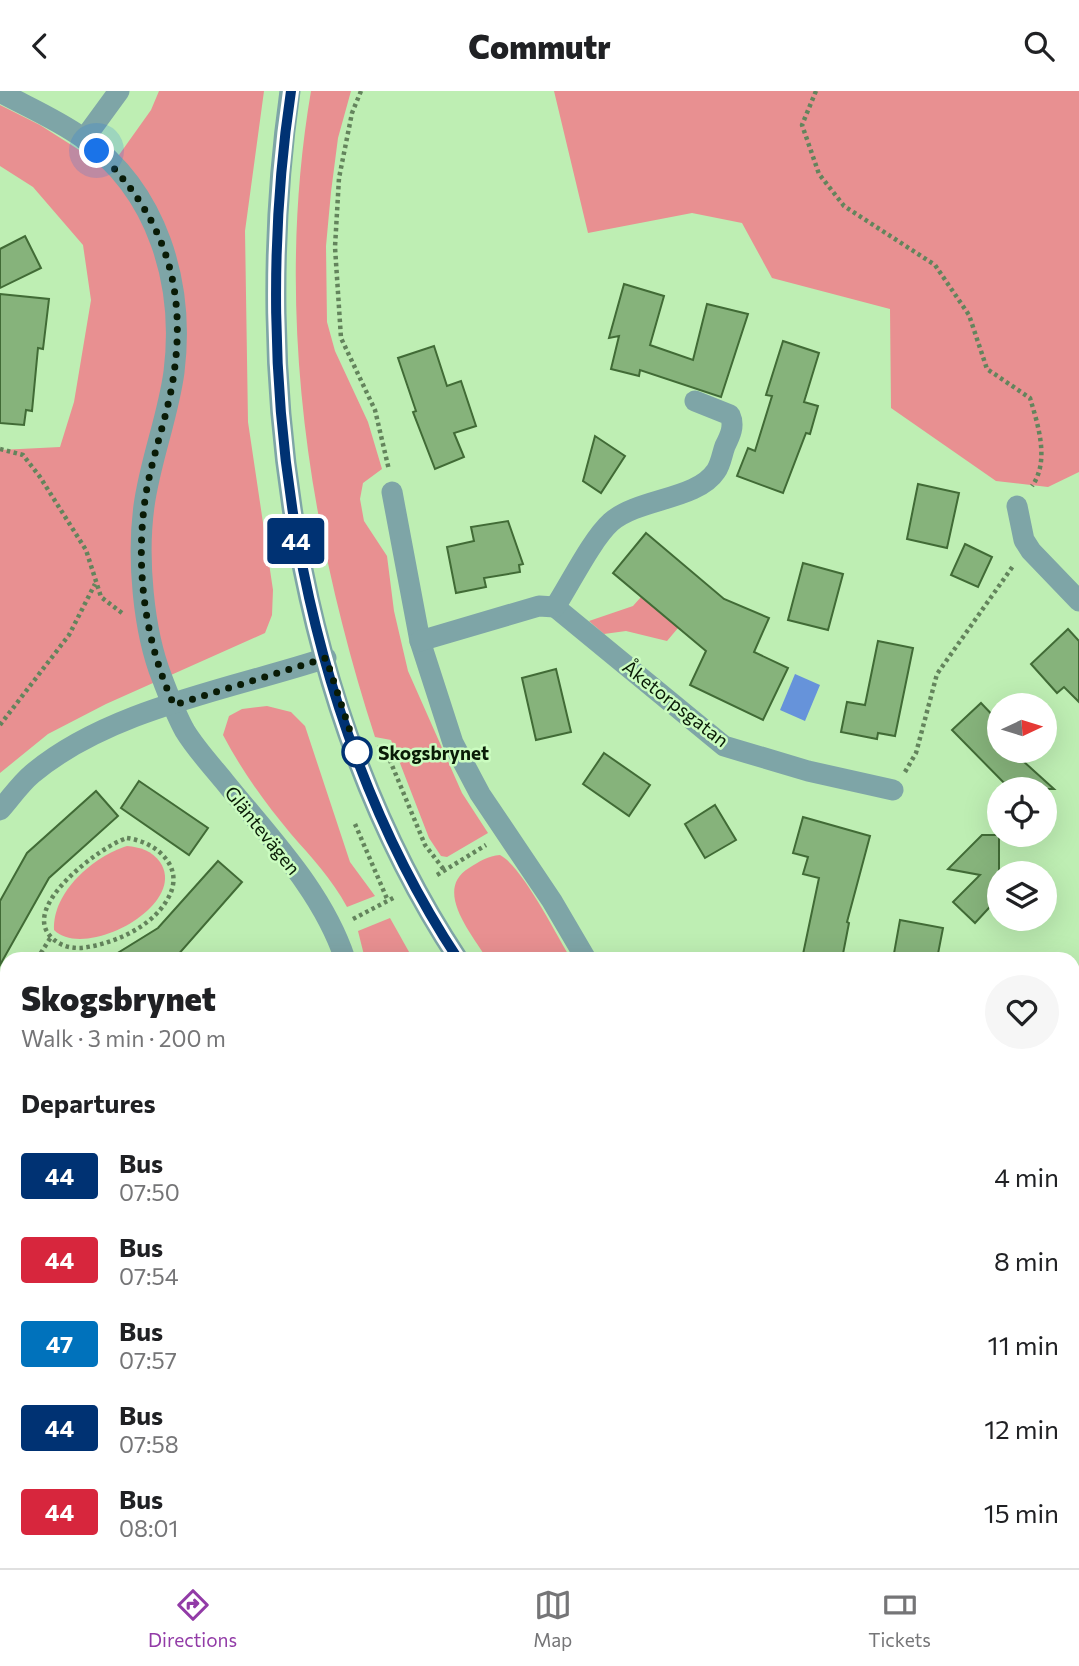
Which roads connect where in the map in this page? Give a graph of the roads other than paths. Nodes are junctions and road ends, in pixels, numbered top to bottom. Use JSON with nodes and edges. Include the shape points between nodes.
{"nodes":[{"id":1,"x":119,"y":91,"type":"edge"},
{"id":2,"x":290,"y":91,"type":"edge"},
{"id":3,"x":0,"y":92,"type":"edge"},
{"id":4,"x":84,"y":139,"type":"junction"},
{"id":5,"x":695,"y":401,"type":"dead end"},
{"id":6,"x":391,"y":492,"type":"road end"},
{"id":7,"x":1017,"y":506,"type":"road end"},
{"id":8,"x":1079,"y":601,"type":"edge"},
{"id":9,"x":555,"y":607,"type":"junction"},
{"id":10,"x":420,"y":641,"type":"junction"},
{"id":11,"x":326,"y":658,"type":"junction"},
{"id":12,"x":174,"y":705,"type":"junction"},
{"id":13,"x":893,"y":790,"type":"road end"},
{"id":14,"x":0,"y":810,"type":"edge"},
{"id":15,"x":342,"y":952,"type":"edge"},
{"id":16,"x":454,"y":952,"type":"edge"},
{"id":17,"x":582,"y":952,"type":"edge"}],
"edges":[{"from":1,"to":4,"type":"street"},
{"from":2,"to":11,"type":"street","via":[[275,244],[279,394],[299,559]]},
{"from":3,"to":4,"type":"street","name":"Gläntevägen"},
{"from":4,"to":12,"type":"street","name":"Gläntevägen","via":[[132,186],[169,258],[176,296],[174,373],[150,470],[143,554],[146,618]]},
{"from":5,"to":9,"type":"street","via":[[731,417],[731,433],[717,470],[706,483],[614,520]]},
{"from":6,"to":10,"type":"street"},
{"from":7,"to":8,"type":"street","via":[[1027,545]]},
{"from":9,"to":10,"type":"street","via":[[539,606]]},
{"from":9,"to":13,"type":"street","name":"Åketorpsgatan","via":[[724,746]]},
{"from":10,"to":17,"type":"street","via":[[453,743]]},
{"from":11,"to":12,"type":"street"},
{"from":11,"to":16,"type":"street","via":[[356,752],[393,841]]},
{"from":12,"to":14,"type":"street","via":[[78,743],[32,774]]},
{"from":12,"to":15,"type":"street","name":"Gläntevägen","via":[[194,743],[317,897]]}]}
